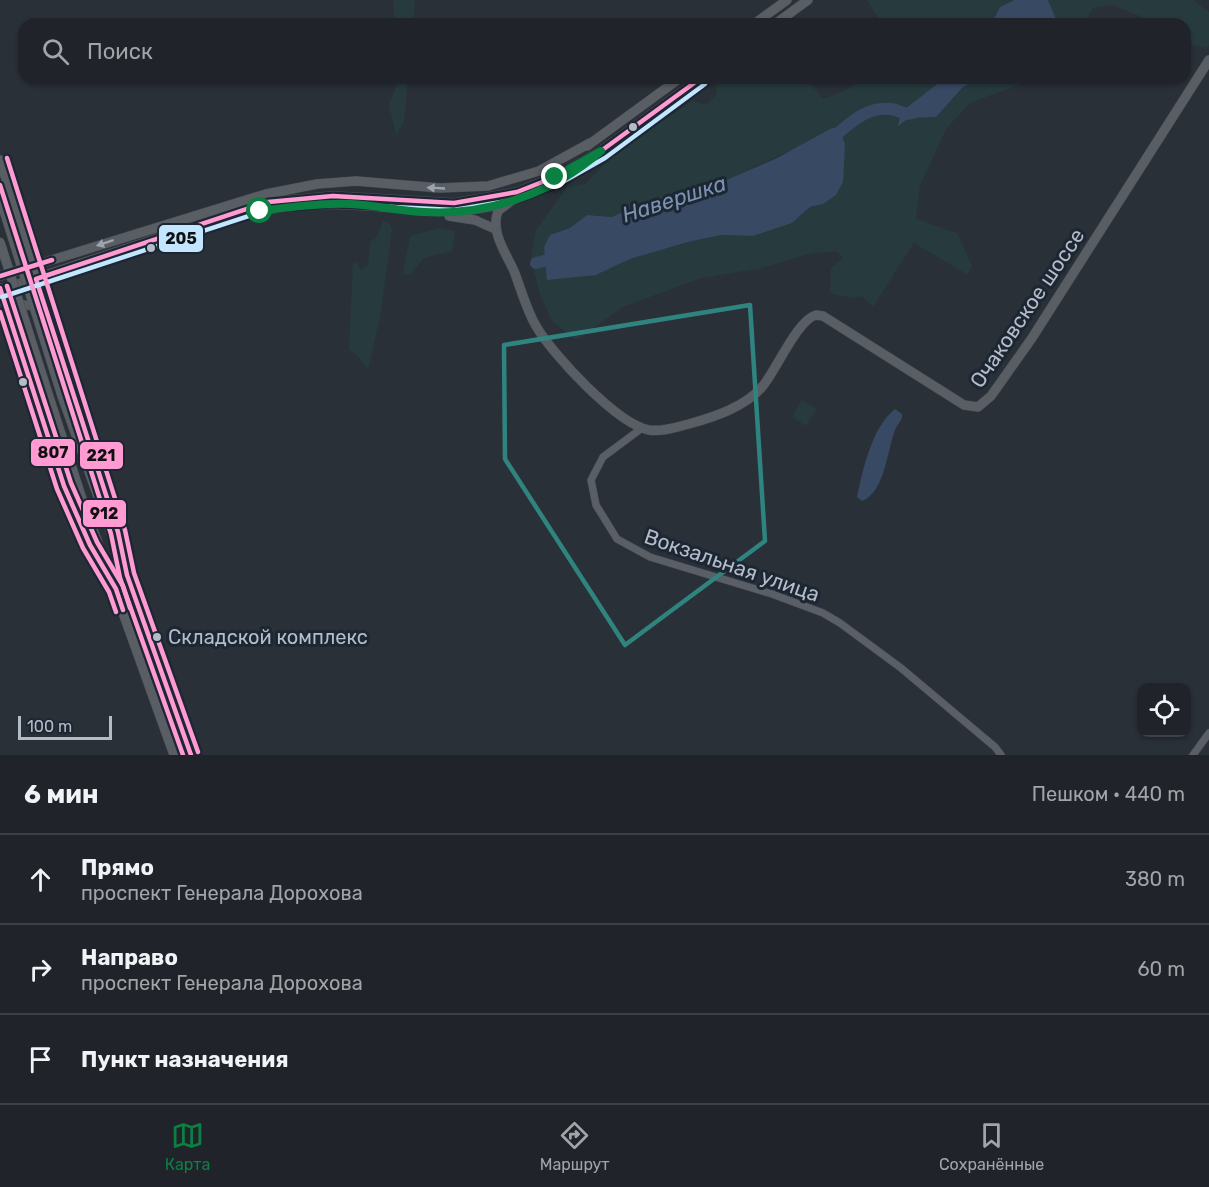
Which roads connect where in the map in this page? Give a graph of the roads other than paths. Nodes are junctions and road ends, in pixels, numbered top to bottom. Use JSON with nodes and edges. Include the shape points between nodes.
{"nodes":[{"id":1,"x":787,"y":0,"type":"edge"},
{"id":2,"x":808,"y":0,"type":"edge"},
{"id":3,"x":762,"y":18,"type":"edge"},
{"id":4,"x":783,"y":18,"type":"edge"},
{"id":5,"x":1209,"y":60,"type":"edge"},
{"id":6,"x":672,"y":84,"type":"edge"},
{"id":7,"x":693,"y":84,"type":"edge"},
{"id":8,"x":601,"y":151,"type":"junction"},
{"id":9,"x":0,"y":160,"type":"edge"},
{"id":10,"x":0,"y":198,"type":"edge"},
{"id":11,"x":511,"y":201,"type":"junction"},
{"id":12,"x":408,"y":210,"type":"junction"},
{"id":13,"x":495,"y":229,"type":"junction"},
{"id":14,"x":21,"y":232,"type":"junction"},
{"id":15,"x":172,"y":234,"type":"junction"},
{"id":16,"x":0,"y":242,"type":"edge"},
{"id":17,"x":0,"y":254,"type":"edge"},
{"id":18,"x":32,"y":266,"type":"junction"},
{"id":19,"x":0,"y":276,"type":"edge"},
{"id":20,"x":36,"y":279,"type":"junction"},
{"id":21,"x":0,"y":289,"type":"edge"},
{"id":22,"x":47,"y":315,"type":"junction"},
{"id":23,"x":11,"y":324,"type":"junction"},
{"id":24,"x":642,"y":428,"type":"junction"},
{"id":25,"x":127,"y":574,"type":"junction"},
{"id":26,"x":116,"y":589,"type":"junction"},
{"id":27,"x":1209,"y":733,"type":"edge"},
{"id":28,"x":174,"y":755,"type":"edge"},
{"id":29,"x":192,"y":755,"type":"edge"},
{"id":30,"x":1001,"y":755,"type":"edge"},
{"id":31,"x":1193,"y":755,"type":"edge"}],
"edges":[{"from":1,"to":3,"type":"main road"},
{"from":2,"to":4,"type":"main road"},
{"from":5,"to":24,"type":"main road","name":"Очаковское шоссе","via":[[1032,338],[983,404],[964,405],[816,315],[810,316],[752,397],[691,423],[658,431]]},
{"from":6,"to":18,"type":"main road","one_way":true,"via":[[590,143],[539,171],[488,186],[448,189],[356,181],[317,184],[266,194]]},
{"from":7,"to":8,"type":"main road"},
{"from":8,"to":11,"type":"main road","via":[[564,177]]},
{"from":8,"to":15,"type":"main road","via":[[543,182],[488,199],[438,203],[310,196],[244,208]]},
{"from":9,"to":14,"type":"main road"},
{"from":10,"to":25,"type":"main road","bridge":true,"via":[[62,396]]},
{"from":11,"to":12,"type":"main road","via":[[463,211]]},
{"from":11,"to":13,"type":"main road","via":[[498,211]]},
{"from":12,"to":13,"type":"main road","via":[[475,220]]},
{"from":12,"to":15,"type":"main road","via":[[350,204],[299,206],[237,216]]},
{"from":13,"to":24,"type":"main road","via":[[534,324],[545,341],[593,393]]},
{"from":14,"to":17,"type":"main road","via":[[15,250]]},
{"from":14,"to":18,"type":"main road"},
{"from":15,"to":20,"type":"main road"},
{"from":16,"to":26,"type":"main road","bridge":true,"via":[[81,496]]},
{"from":18,"to":19,"type":"main road"},
{"from":18,"to":20,"type":"main road"},
{"from":20,"to":21,"type":"main road"},
{"from":20,"to":22,"type":"main road"},
{"from":21,"to":23,"type":"main road"},
{"from":22,"to":23,"type":"main road","via":[[39,306],[28,303],[14,313]]},
{"from":22,"to":25,"type":"main road","via":[[115,523]]},
{"from":23,"to":26,"type":"main road","via":[[64,486],[90,545]]},
{"from":24,"to":30,"type":"street","name":"Вокзальная улица","via":[[603,457],[591,480],[596,505],[617,539],[650,557],[780,597],[840,622],[901,668]]},
{"from":25,"to":29,"type":"main road"},
{"from":26,"to":28,"type":"main road"},
{"from":27,"to":31,"type":"street"}]}
